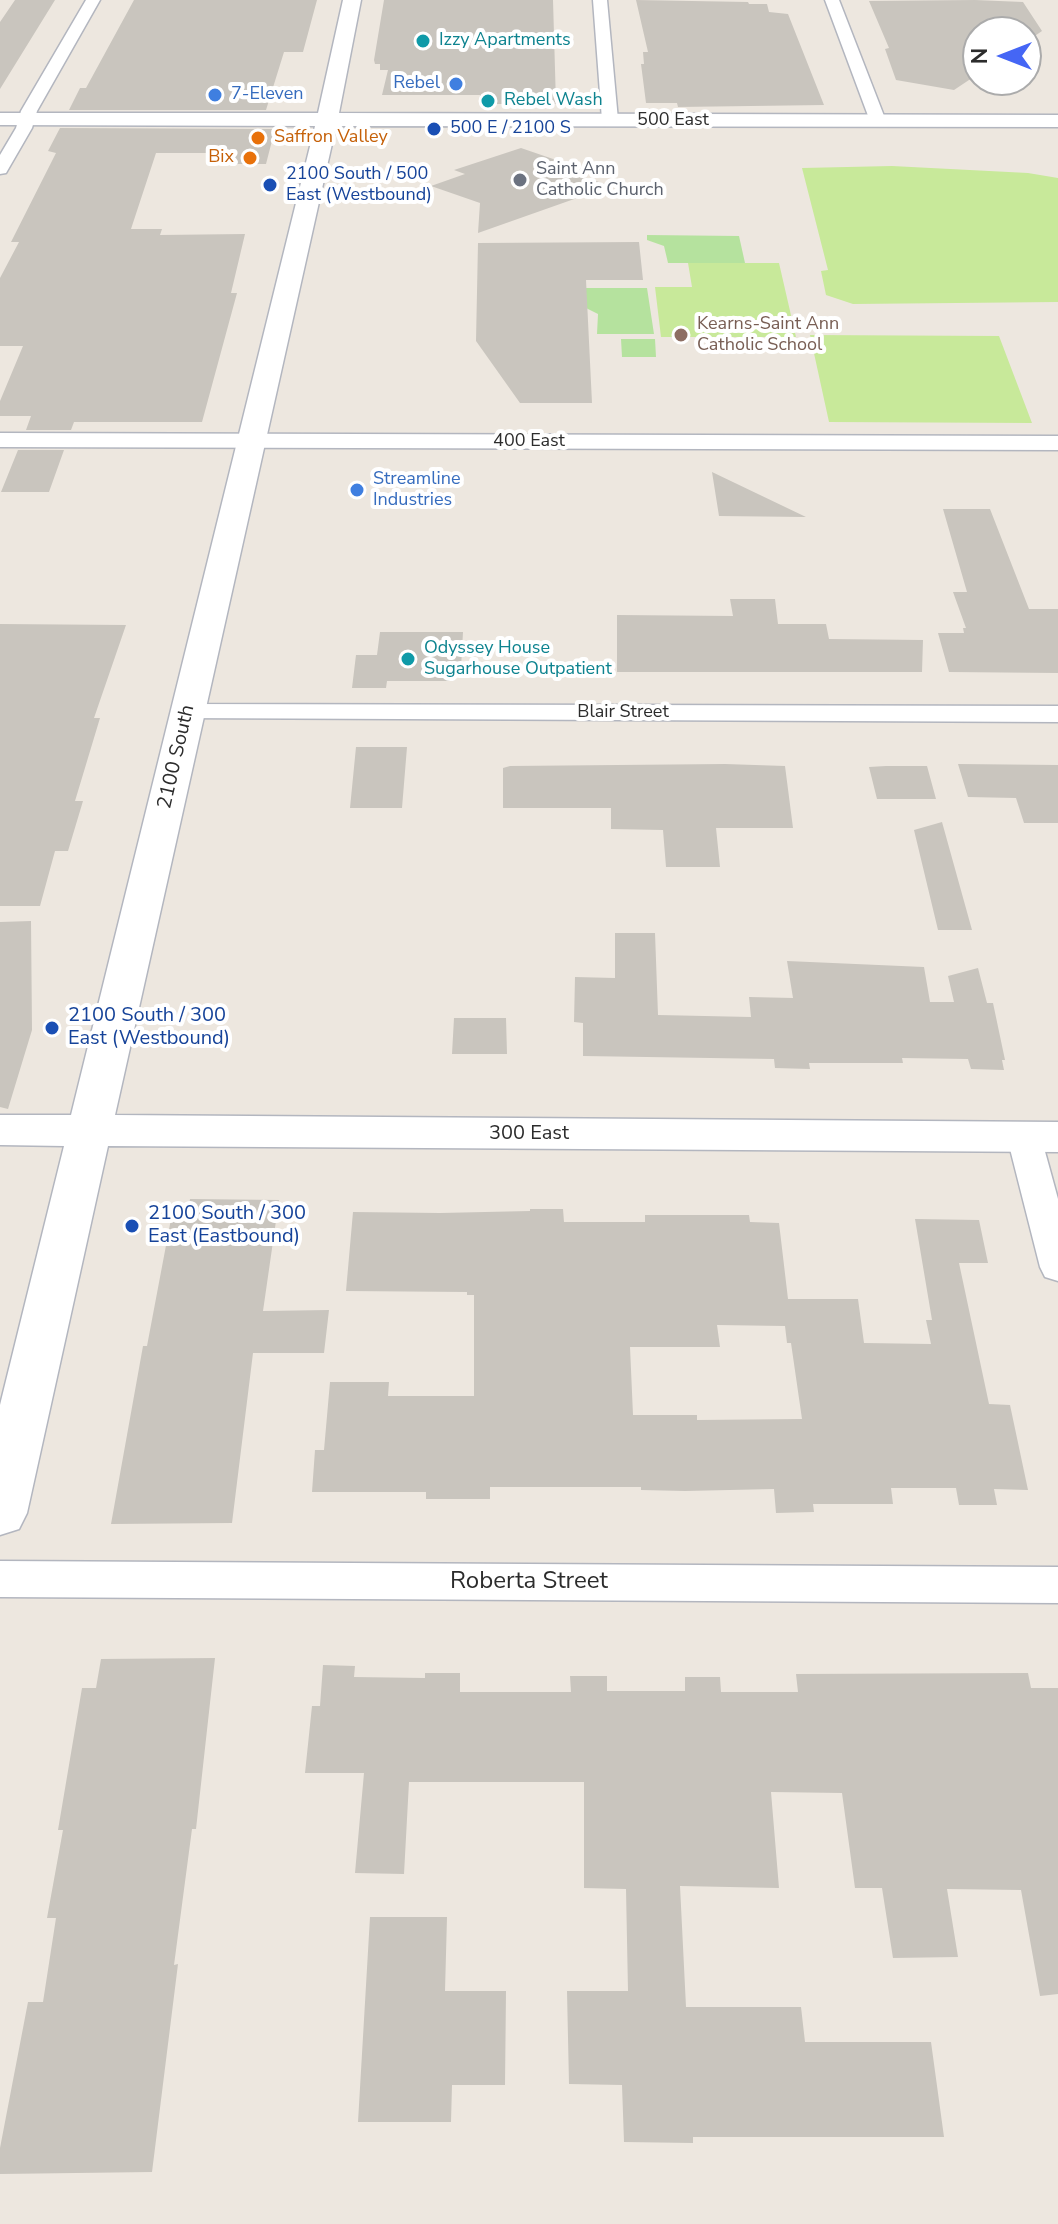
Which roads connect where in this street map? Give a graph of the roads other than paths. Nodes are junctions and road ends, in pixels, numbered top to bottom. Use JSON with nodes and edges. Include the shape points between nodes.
{"nodes":[{"id":1,"x":93,"y":0,"type":"edge"},
{"id":2,"x":352,"y":0,"type":"edge"},
{"id":3,"x":600,"y":0,"type":"edge"},
{"id":4,"x":832,"y":0,"type":"edge"},
{"id":5,"x":0,"y":119,"type":"edge"},
{"id":6,"x":25,"y":119,"type":"junction"},
{"id":7,"x":326,"y":119,"type":"junction"},
{"id":8,"x":610,"y":120,"type":"junction"},
{"id":9,"x":878,"y":121,"type":"junction"},
{"id":10,"x":1058,"y":121,"type":"edge"},
{"id":11,"x":0,"y":169,"type":"edge"},
{"id":12,"x":0,"y":440,"type":"edge"},
{"id":13,"x":250,"y":442,"type":"junction"},
{"id":14,"x":1058,"y":443,"type":"edge"},
{"id":15,"x":188,"y":712,"type":"junction"},
{"id":16,"x":1058,"y":714,"type":"edge"},
{"id":17,"x":0,"y":1130,"type":"edge"},
{"id":18,"x":88,"y":1131,"type":"junction"},
{"id":19,"x":1041,"y":1137,"type":"edge"},
{"id":20,"x":1058,"y":1267,"type":"edge"},
{"id":21,"x":0,"y":1513,"type":"edge"},
{"id":22,"x":0,"y":1579,"type":"edge"},
{"id":23,"x":1058,"y":1585,"type":"edge"}],
"edges":[{"from":1,"to":6,"type":"street"},
{"from":2,"to":7,"type":"main road","name":"2100 South"},
{"from":3,"to":8,"type":"street"},
{"from":4,"to":9,"type":"street"},
{"from":5,"to":6,"type":"main road","name":"500 East"},
{"from":6,"to":7,"type":"main road","name":"500 East"},
{"from":6,"to":11,"type":"street"},
{"from":7,"to":8,"type":"main road","name":"500 East"},
{"from":7,"to":13,"type":"main road","name":"2100 South"},
{"from":8,"to":9,"type":"main road","name":"500 East"},
{"from":9,"to":10,"type":"main road","name":"500 East"},
{"from":12,"to":13,"type":"street","name":"400 East"},
{"from":13,"to":14,"type":"street","name":"400 East"},
{"from":13,"to":15,"type":"main road","name":"2100 South"},
{"from":15,"to":16,"type":"street","name":"Blair Street"},
{"from":15,"to":18,"type":"main road","name":"2100 South"},
{"from":17,"to":18,"type":"main road","name":"300 East"},
{"from":18,"to":19,"type":"main road","name":"300 East"},
{"from":18,"to":21,"type":"main road","name":"2100 South"},
{"from":19,"to":20,"type":"street"},
{"from":22,"to":23,"type":"street","name":"Roberta Street"}]}
